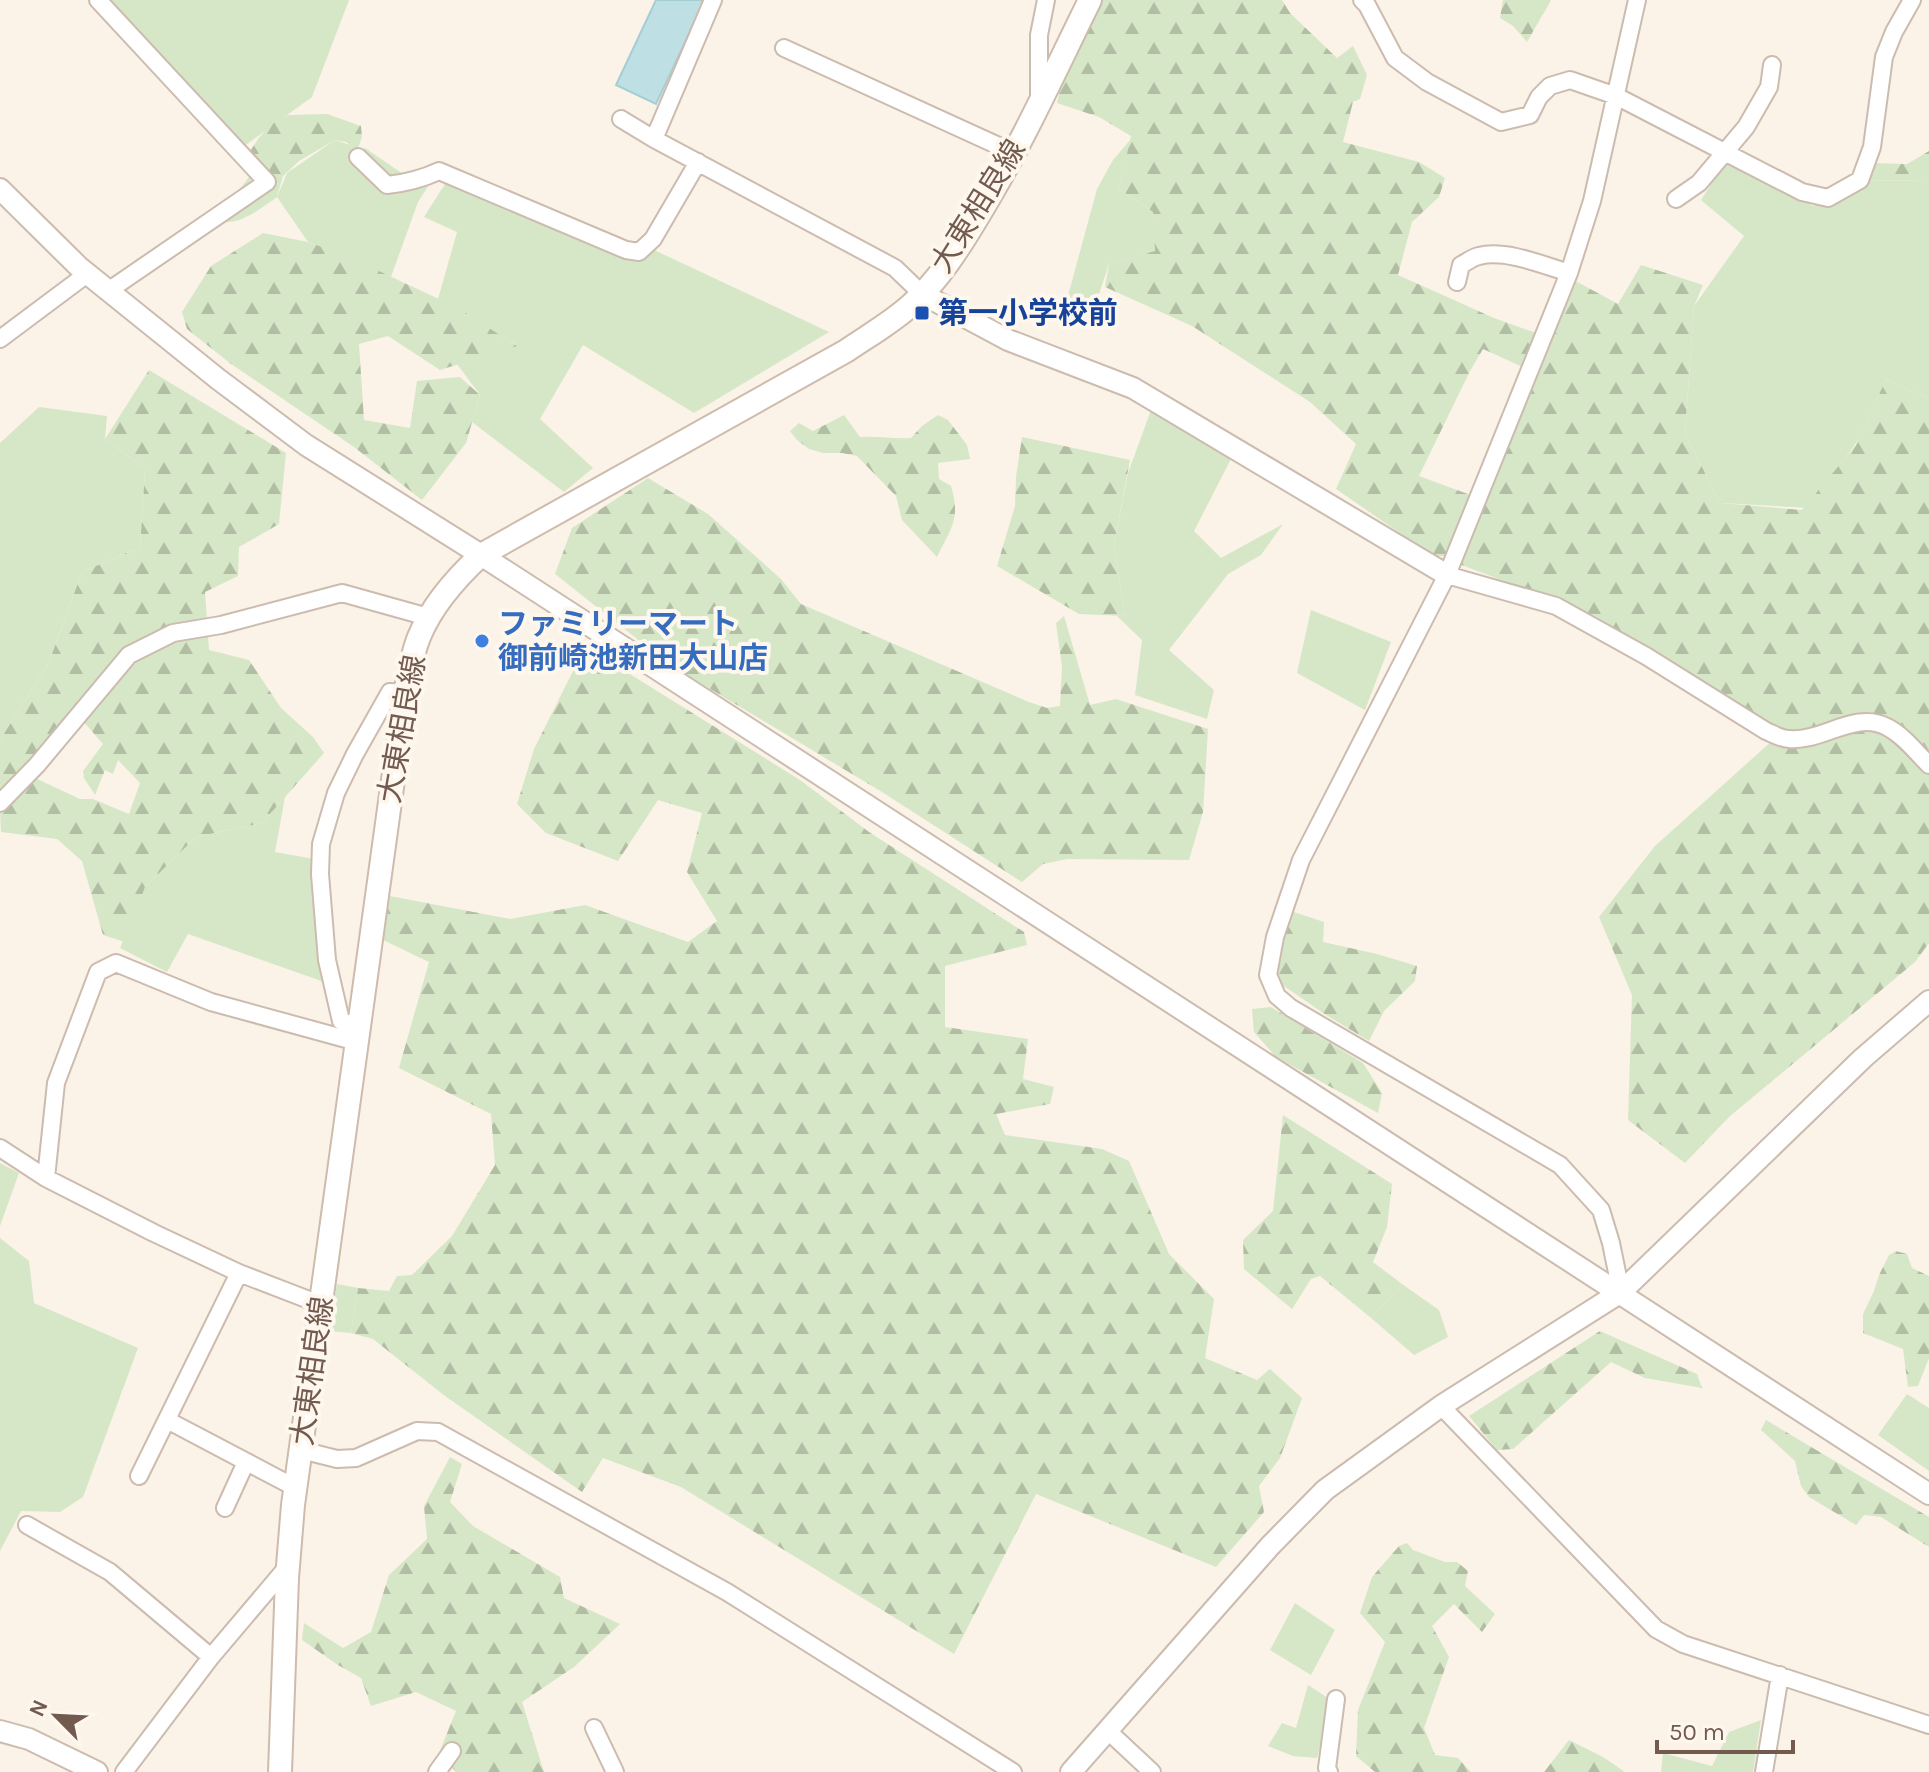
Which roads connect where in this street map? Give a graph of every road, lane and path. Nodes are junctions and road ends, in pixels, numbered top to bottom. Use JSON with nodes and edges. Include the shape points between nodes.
{"nodes":[{"id":1,"x":98,"y":0,"type":"edge"},
{"id":2,"x":713,"y":0,"type":"edge"},
{"id":3,"x":1046,"y":0,"type":"edge"},
{"id":4,"x":1090,"y":0,"type":"edge"},
{"id":5,"x":1362,"y":0,"type":"edge"},
{"id":6,"x":1637,"y":0,"type":"edge"},
{"id":7,"x":1912,"y":0,"type":"edge"},
{"id":8,"x":784,"y":48,"type":"dead end"},
{"id":9,"x":1772,"y":65,"type":"dead end"},
{"id":10,"x":1616,"y":96,"type":"junction"},
{"id":11,"x":1039,"y":102,"type":"junction"},
{"id":12,"x":621,"y":119,"type":"dead end"},
{"id":13,"x":654,"y":139,"type":"junction"},
{"id":14,"x":1014,"y":153,"type":"junction"},
{"id":15,"x":1724,"y":153,"type":"junction"},
{"id":16,"x":358,"y":157,"type":"dead end"},
{"id":17,"x":698,"y":162,"type":"junction"},
{"id":18,"x":0,"y":189,"type":"edge"},
{"id":19,"x":1676,"y":199,"type":"dead end"},
{"id":20,"x":1569,"y":273,"type":"junction"},
{"id":21,"x":87,"y":274,"type":"junction"},
{"id":22,"x":1457,"y":282,"type":"dead end"},
{"id":23,"x":108,"y":291,"type":"junction"},
{"id":24,"x":922,"y":294,"type":"junction"},
{"id":25,"x":0,"y":339,"type":"edge"},
{"id":26,"x":481,"y":555,"type":"junction"},
{"id":27,"x":1447,"y":575,"type":"junction"},
{"id":28,"x":428,"y":617,"type":"junction"},
{"id":29,"x":405,"y":693,"type":"junction"},
{"id":30,"x":1929,"y":765,"type":"edge"},
{"id":31,"x":0,"y":803,"type":"edge"},
{"id":32,"x":1929,"y":1001,"type":"edge"},
{"id":33,"x":358,"y":1034,"type":"junction"},
{"id":34,"x":0,"y":1148,"type":"edge"},
{"id":35,"x":46,"y":1178,"type":"junction"},
{"id":36,"x":239,"y":1273,"type":"junction"},
{"id":37,"x":1621,"y":1292,"type":"junction"},
{"id":38,"x":322,"y":1305,"type":"junction"},
{"id":39,"x":1441,"y":1406,"type":"junction"},
{"id":40,"x":167,"y":1420,"type":"junction"},
{"id":41,"x":301,"y":1450,"type":"junction"},
{"id":42,"x":246,"y":1462,"type":"junction"},
{"id":43,"x":139,"y":1476,"type":"dead end"},
{"id":44,"x":296,"y":1488,"type":"junction"},
{"id":45,"x":1929,"y":1494,"type":"edge"},
{"id":46,"x":225,"y":1508,"type":"dead end"},
{"id":47,"x":27,"y":1525,"type":"dead end"},
{"id":48,"x":288,"y":1566,"type":"junction"},
{"id":49,"x":211,"y":1657,"type":"junction"},
{"id":50,"x":1780,"y":1675,"type":"junction"},
{"id":51,"x":1336,"y":1699,"type":"dead end"},
{"id":52,"x":1929,"y":1725,"type":"edge"},
{"id":53,"x":594,"y":1728,"type":"dead end"},
{"id":54,"x":1107,"y":1730,"type":"junction"},
{"id":55,"x":0,"y":1731,"type":"edge"},
{"id":56,"x":452,"y":1751,"type":"dead end"},
{"id":57,"x":94,"y":1771,"type":"edge"},
{"id":58,"x":124,"y":1772,"type":"edge"},
{"id":59,"x":280,"y":1772,"type":"edge"},
{"id":60,"x":437,"y":1772,"type":"edge"},
{"id":61,"x":615,"y":1772,"type":"edge"},
{"id":62,"x":1013,"y":1772,"type":"edge"},
{"id":63,"x":1071,"y":1772,"type":"edge"},
{"id":64,"x":1152,"y":1772,"type":"edge"},
{"id":65,"x":1329,"y":1772,"type":"edge"},
{"id":66,"x":1764,"y":1772,"type":"edge"}],
"edges":[{"from":1,"to":23,"type":"street","via":[[267,182]]},
{"from":2,"to":13,"type":"street"},
{"from":3,"to":11,"type":"street","via":[[1039,35]]},
{"from":4,"to":11,"type":"main road","name":"大東相良線"},
{"from":5,"to":10,"type":"street","via":[[1395,58],[1427,82],[1501,122],[1530,115],[1550,86],[1570,80]]},
{"from":6,"to":10,"type":"street"},
{"from":7,"to":15,"type":"street","via":[[1884,57],[1872,147],[1860,180],[1828,198],[1802,192]]},
{"from":8,"to":14,"type":"street"},
{"from":9,"to":15,"type":"street","via":[[1769,87]]},
{"from":10,"to":15,"type":"street"},
{"from":10,"to":20,"type":"street"},
{"from":11,"to":14,"type":"main road","name":"大東相良線"},
{"from":12,"to":13,"type":"street"},
{"from":13,"to":17,"type":"street"},
{"from":14,"to":24,"type":"main road","name":"大東相良線","via":[[956,252]]},
{"from":15,"to":19,"type":"street","via":[[1699,183]]},
{"from":16,"to":17,"type":"street","via":[[387,185],[439,171],[639,252],[653,239]]},
{"from":17,"to":24,"type":"street","via":[[895,268]]},
{"from":18,"to":21,"type":"street"},
{"from":20,"to":22,"type":"street","via":[[1497,254],[1461,265]]},
{"from":20,"to":27,"type":"street"},
{"from":21,"to":23,"type":"street"},
{"from":21,"to":25,"type":"street"},
{"from":23,"to":26,"type":"street","via":[[306,445]]},
{"from":24,"to":26,"type":"main road","name":"大東相良線","via":[[846,351]]},
{"from":24,"to":27,"type":"street","via":[[1008,340],[1133,388]]},
{"from":26,"to":28,"type":"main road","name":"大東相良線"},
{"from":26,"to":37,"type":"street"},
{"from":27,"to":30,"type":"street","via":[[1556,606],[1786,740],[1867,720],[1905,740]]},
{"from":27,"to":37,"type":"street","via":[[1301,860],[1268,975],[1277,996],[1291,1008],[1560,1165],[1601,1210]]},
{"from":28,"to":29,"type":"main road","name":"大東相良線"},
{"from":28,"to":31,"type":"street","via":[[342,593],[173,633],[129,655]]},
{"from":29,"to":33,"type":"main road","name":"大東相良線"},
{"from":29,"to":33,"type":"street","via":[[390,692],[355,754],[321,844],[327,960],[341,1021]]},
{"from":32,"to":37,"type":"street"},
{"from":33,"to":35,"type":"street","via":[[211,1002],[116,963],[98,972],[56,1083]]},
{"from":33,"to":38,"type":"main road","name":"大東相良線"},
{"from":34,"to":35,"type":"street"},
{"from":35,"to":36,"type":"street"},
{"from":36,"to":38,"type":"street"},
{"from":36,"to":40,"type":"street"},
{"from":37,"to":39,"type":"street"},
{"from":37,"to":45,"type":"street"},
{"from":38,"to":41,"type":"main road","name":"大東相良線"},
{"from":39,"to":50,"type":"street","via":[[1656,1629],[1683,1644]]},
{"from":39,"to":54,"type":"street","via":[[1325,1490]]},
{"from":40,"to":42,"type":"street"},
{"from":40,"to":43,"type":"street"},
{"from":41,"to":44,"type":"main road","name":"大東相良線"},
{"from":41,"to":62,"type":"street","via":[[356,1458],[417,1431],[438,1432],[727,1592]]},
{"from":42,"to":44,"type":"street"},
{"from":42,"to":46,"type":"street"},
{"from":44,"to":48,"type":"main road","name":"大東相良線"},
{"from":47,"to":49,"type":"street","via":[[110,1572]]},
{"from":48,"to":49,"type":"street"},
{"from":48,"to":59,"type":"main road","name":"大東相良線"},
{"from":49,"to":58,"type":"street"},
{"from":50,"to":52,"type":"street"},
{"from":50,"to":66,"type":"street"},
{"from":51,"to":65,"type":"street"},
{"from":53,"to":61,"type":"street"},
{"from":54,"to":63,"type":"street"},
{"from":54,"to":64,"type":"street"},
{"from":55,"to":57,"type":"street"},
{"from":56,"to":60,"type":"street"}]}
